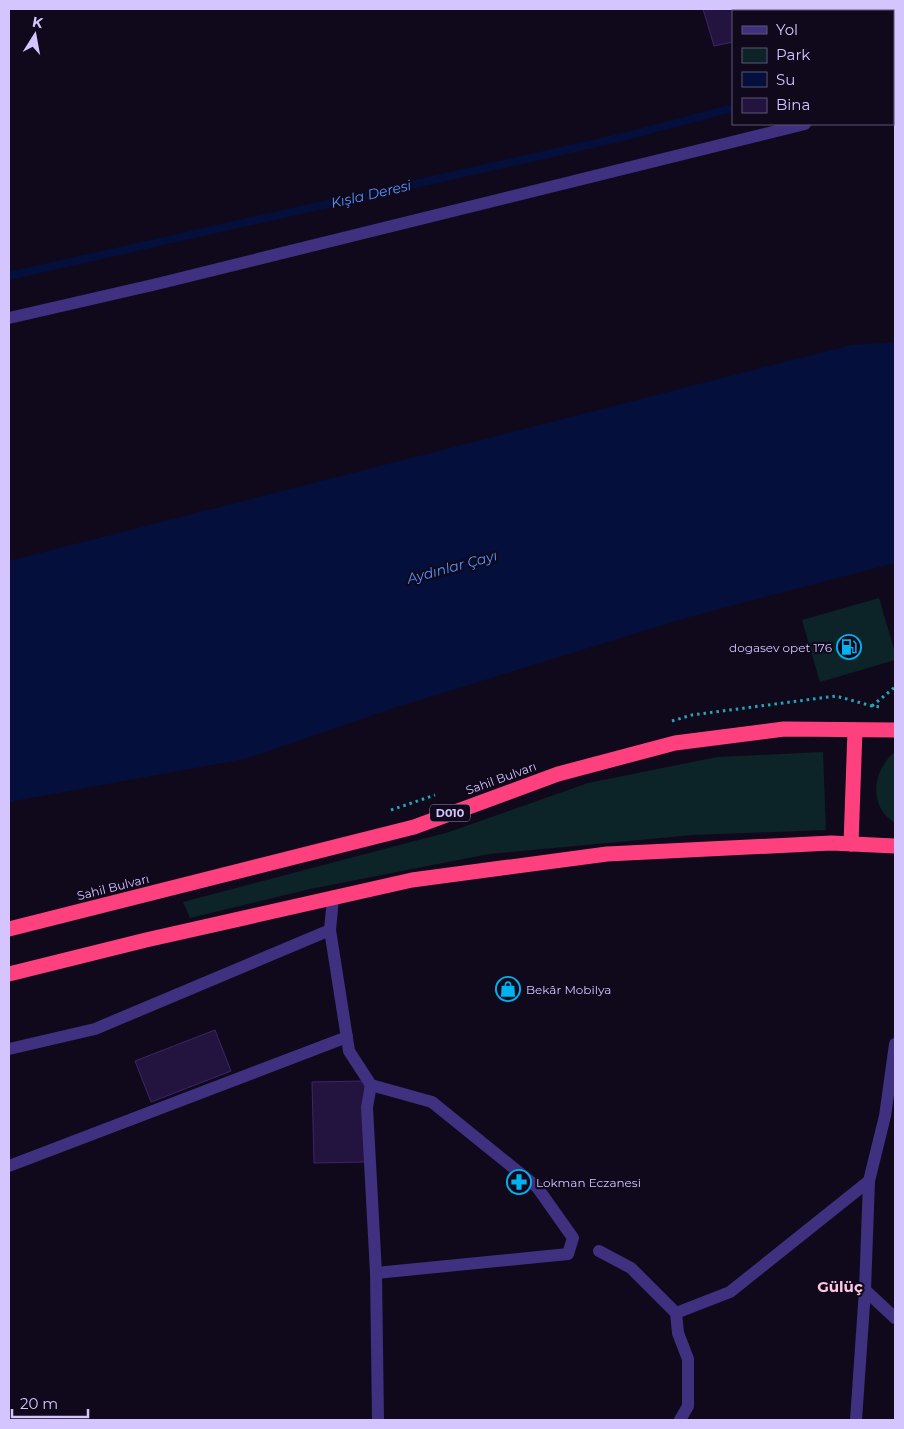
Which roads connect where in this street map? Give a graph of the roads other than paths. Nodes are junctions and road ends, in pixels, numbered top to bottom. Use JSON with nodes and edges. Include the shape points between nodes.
{"nodes":[{"id":1,"x":801,"y":125,"type":"edge"},
{"id":2,"x":9,"y":318,"type":"edge"},
{"id":3,"x":855,"y":730,"type":"junction"},
{"id":4,"x":895,"y":730,"type":"edge"},
{"id":5,"x":851,"y":844,"type":"junction"},
{"id":6,"x":895,"y":846,"type":"edge"},
{"id":7,"x":332,"y":898,"type":"junction"},
{"id":8,"x":9,"y":930,"type":"edge"},
{"id":9,"x":330,"y":930,"type":"junction"},
{"id":10,"x":9,"y":974,"type":"edge"},
{"id":11,"x":347,"y":1037,"type":"junction"},
{"id":12,"x":895,"y":1044,"type":"edge"},
{"id":13,"x":9,"y":1049,"type":"edge"},
{"id":14,"x":371,"y":1085,"type":"junction"},
{"id":15,"x":890,"y":1119,"type":"edge"},
{"id":16,"x":9,"y":1166,"type":"edge"},
{"id":17,"x":869,"y":1181,"type":"junction"},
{"id":18,"x":599,"y":1251,"type":"dead end"},
{"id":19,"x":376,"y":1273,"type":"junction"},
{"id":20,"x":865,"y":1290,"type":"junction"},
{"id":21,"x":676,"y":1313,"type":"junction"},
{"id":22,"x":895,"y":1318,"type":"edge"},
{"id":23,"x":378,"y":1420,"type":"edge"},
{"id":24,"x":680,"y":1420,"type":"edge"},
{"id":25,"x":856,"y":1420,"type":"edge"}],
"edges":[{"from":1,"to":2,"type":"street"},
{"from":3,"to":4,"type":"highway","name":"Sahil Bulvarı","number":"D010"},
{"from":3,"to":5,"type":"highway"},
{"from":3,"to":8,"type":"highway","name":"Sahil Bulvarı","number":"D010","via":[[784,729],[675,743],[558,774],[414,827]]},
{"from":5,"to":6,"type":"highway"},
{"from":5,"to":7,"type":"highway","via":[[607,854],[412,880]]},
{"from":7,"to":9,"type":"street"},
{"from":7,"to":10,"type":"highway"},
{"from":9,"to":11,"type":"street"},
{"from":9,"to":13,"type":"street","via":[[95,1029]]},
{"from":11,"to":14,"type":"street","via":[[349,1051]]},
{"from":11,"to":16,"type":"street"},
{"from":12,"to":15,"type":"street"},
{"from":14,"to":19,"type":"street","via":[[367,1107]]},
{"from":14,"to":19,"type":"street","via":[[432,1102],[537,1187],[573,1238],[568,1254]]},
{"from":15,"to":17,"type":"street"},
{"from":17,"to":20,"type":"street"},
{"from":17,"to":21,"type":"street","via":[[730,1292]]},
{"from":18,"to":21,"type":"street","via":[[631,1268]]},
{"from":19,"to":23,"type":"street"},
{"from":20,"to":22,"type":"street"},
{"from":20,"to":25,"type":"street"},
{"from":21,"to":24,"type":"street","via":[[678,1333],[688,1359],[688,1406]]}]}
